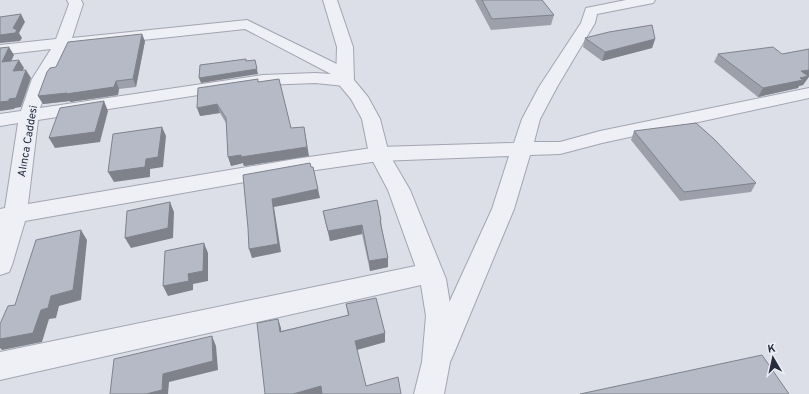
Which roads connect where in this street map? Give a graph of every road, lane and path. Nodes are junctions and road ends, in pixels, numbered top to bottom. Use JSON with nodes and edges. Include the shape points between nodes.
{"nodes":[{"id":1,"x":74,"y":0,"type":"edge"},
{"id":2,"x":330,"y":0,"type":"edge"},
{"id":3,"x":648,"y":0,"type":"edge"},
{"id":4,"x":62,"y":44,"type":"junction"},
{"id":5,"x":0,"y":50,"type":"edge"},
{"id":6,"x":345,"y":81,"type":"junction"},
{"id":7,"x":809,"y":94,"type":"edge"},
{"id":8,"x":29,"y":116,"type":"junction"},
{"id":9,"x":0,"y":120,"type":"edge"},
{"id":10,"x":521,"y":149,"type":"junction"},
{"id":11,"x":379,"y":154,"type":"junction"},
{"id":12,"x":7,"y":216,"type":"edge"},
{"id":13,"x":0,"y":265,"type":"edge"},
{"id":14,"x":430,"y":273,"type":"junction"},
{"id":15,"x":436,"y":362,"type":"junction"},
{"id":16,"x":0,"y":366,"type":"edge"},
{"id":17,"x":429,"y":394,"type":"edge"}],
"edges":[{"from":1,"to":4,"type":"street","name":"Alınca Caddesi","via":[[76,4]]},
{"from":2,"to":6,"type":"street","via":[[345,47]]},
{"from":3,"to":10,"type":"street","via":[[591,11],[588,23],[534,113]]},
{"from":4,"to":5,"type":"street"},
{"from":4,"to":6,"type":"street","via":[[247,24],[343,74]]},
{"from":4,"to":8,"type":"street","name":"Alınca Caddesi","via":[[41,79]]},
{"from":6,"to":8,"type":"street","via":[[315,78],[263,80]]},
{"from":6,"to":11,"type":"street","via":[[359,97],[371,119]]},
{"from":7,"to":10,"type":"street","via":[[608,135],[560,148]]},
{"from":8,"to":9,"type":"street"},
{"from":8,"to":12,"type":"street","name":"Alınca Caddesi"},
{"from":10,"to":11,"type":"street"},
{"from":10,"to":15,"type":"street","via":[[503,209]]},
{"from":11,"to":12,"type":"street"},
{"from":11,"to":14,"type":"street","via":[[399,190]]},
{"from":12,"to":13,"type":"street","name":"Alınca Caddesi"},
{"from":14,"to":15,"type":"street","via":[[438,316]]},
{"from":14,"to":16,"type":"street"},
{"from":15,"to":17,"type":"street"}]}
